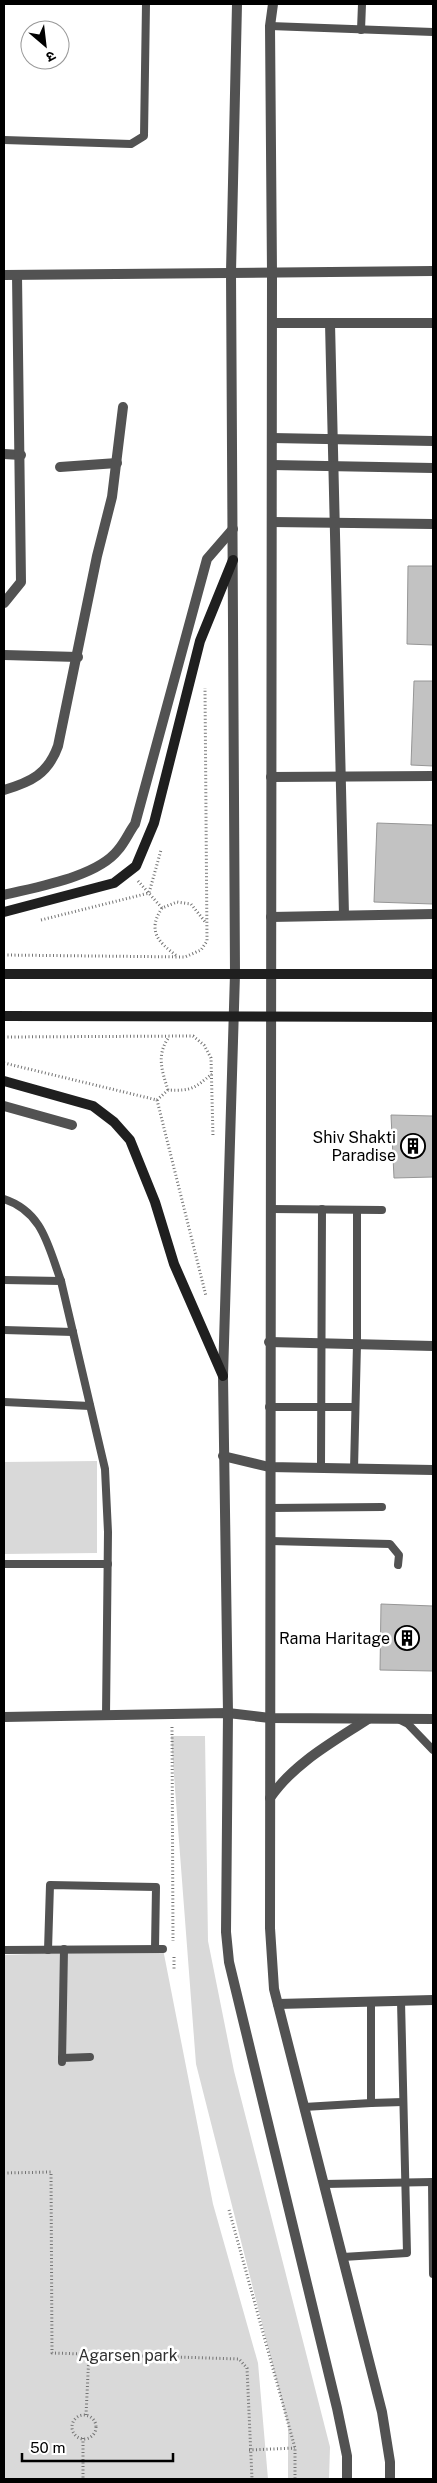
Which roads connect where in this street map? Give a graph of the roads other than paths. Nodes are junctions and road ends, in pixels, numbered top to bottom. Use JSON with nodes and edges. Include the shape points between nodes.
{"nodes":[{"id":1,"x":146,"y":4,"type":"edge"},
{"id":2,"x":237,"y":4,"type":"edge"},
{"id":3,"x":273,"y":4,"type":"edge"},
{"id":4,"x":362,"y":4,"type":"edge"},
{"id":5,"x":270,"y":26,"type":"junction"},
{"id":6,"x":361,"y":30,"type":"junction"},
{"id":7,"x":433,"y":32,"type":"edge"},
{"id":8,"x":4,"y":140,"type":"edge"},
{"id":9,"x":433,"y":270,"type":"edge"},
{"id":10,"x":231,"y":272,"type":"junction"},
{"id":11,"x":272,"y":273,"type":"junction"},
{"id":12,"x":4,"y":274,"type":"edge"},
{"id":13,"x":17,"y":275,"type":"junction"},
{"id":14,"x":330,"y":323,"type":"junction"},
{"id":15,"x":433,"y":323,"type":"edge"},
{"id":16,"x":272,"y":324,"type":"junction"},
{"id":17,"x":123,"y":407,"type":"dead end"},
{"id":18,"x":272,"y":438,"type":"junction"},
{"id":19,"x":333,"y":439,"type":"junction"},
{"id":20,"x":433,"y":441,"type":"edge"},
{"id":21,"x":4,"y":454,"type":"edge"},
{"id":22,"x":21,"y":455,"type":"junction"},
{"id":23,"x":117,"y":463,"type":"junction"},
{"id":24,"x":272,"y":465,"type":"junction"},
{"id":25,"x":60,"y":467,"type":"dead end"},
{"id":26,"x":334,"y":467,"type":"junction"},
{"id":27,"x":433,"y":468,"type":"edge"},
{"id":28,"x":272,"y":522,"type":"junction"},
{"id":29,"x":335,"y":523,"type":"junction"},
{"id":30,"x":433,"y":524,"type":"edge"},
{"id":31,"x":233,"y":529,"type":"junction"},
{"id":32,"x":233,"y":560,"type":"junction"},
{"id":33,"x":4,"y":603,"type":"edge"},
{"id":34,"x":4,"y":655,"type":"edge"},
{"id":35,"x":78,"y":657,"type":"junction"},
{"id":36,"x":341,"y":776,"type":"junction"},
{"id":37,"x":433,"y":776,"type":"edge"},
{"id":38,"x":271,"y":777,"type":"junction"},
{"id":39,"x":4,"y":790,"type":"edge"},
{"id":40,"x":4,"y":895,"type":"edge"},
{"id":41,"x":4,"y":912,"type":"edge"},
{"id":42,"x":433,"y":914,"type":"edge"},
{"id":43,"x":344,"y":915,"type":"junction"},
{"id":44,"x":271,"y":917,"type":"junction"},
{"id":45,"x":4,"y":974,"type":"edge"},
{"id":46,"x":236,"y":974,"type":"junction"},
{"id":47,"x":271,"y":974,"type":"junction"},
{"id":48,"x":433,"y":974,"type":"edge"},
{"id":49,"x":4,"y":1016,"type":"edge"},
{"id":50,"x":234,"y":1016,"type":"junction"},
{"id":51,"x":270,"y":1017,"type":"junction"},
{"id":52,"x":433,"y":1017,"type":"edge"},
{"id":53,"x":4,"y":1081,"type":"edge"},
{"id":54,"x":4,"y":1106,"type":"edge"},
{"id":55,"x":72,"y":1126,"type":"dead end"},
{"id":56,"x":4,"y":1199,"type":"edge"},
{"id":57,"x":270,"y":1209,"type":"junction"},
{"id":58,"x":322,"y":1209,"type":"junction"},
{"id":59,"x":357,"y":1210,"type":"junction"},
{"id":60,"x":382,"y":1210,"type":"dead end"},
{"id":61,"x":4,"y":1280,"type":"edge"},
{"id":62,"x":61,"y":1282,"type":"junction"},
{"id":63,"x":4,"y":1330,"type":"edge"},
{"id":64,"x":73,"y":1332,"type":"junction"},
{"id":65,"x":269,"y":1342,"type":"junction"},
{"id":66,"x":322,"y":1344,"type":"junction"},
{"id":67,"x":357,"y":1344,"type":"junction"},
{"id":68,"x":433,"y":1346,"type":"edge"},
{"id":69,"x":223,"y":1376,"type":"junction"},
{"id":70,"x":4,"y":1402,"type":"edge"},
{"id":71,"x":90,"y":1406,"type":"junction"},
{"id":72,"x":269,"y":1407,"type":"junction"},
{"id":73,"x":356,"y":1407,"type":"junction"},
{"id":74,"x":322,"y":1408,"type":"junction"},
{"id":75,"x":223,"y":1456,"type":"junction"},
{"id":76,"x":269,"y":1467,"type":"junction"},
{"id":77,"x":321,"y":1468,"type":"junction"},
{"id":78,"x":354,"y":1469,"type":"junction"},
{"id":79,"x":433,"y":1470,"type":"edge"},
{"id":80,"x":382,"y":1507,"type":"dead end"},
{"id":81,"x":270,"y":1508,"type":"junction"},
{"id":82,"x":270,"y":1542,"type":"junction"},
{"id":83,"x":4,"y":1564,"type":"edge"},
{"id":84,"x":108,"y":1564,"type":"junction"},
{"id":85,"x":398,"y":1565,"type":"dead end"},
{"id":86,"x":228,"y":1714,"type":"junction"},
{"id":87,"x":106,"y":1715,"type":"junction"},
{"id":88,"x":4,"y":1717,"type":"edge"},
{"id":89,"x":270,"y":1718,"type":"junction"},
{"id":90,"x":368,"y":1718,"type":"junction"},
{"id":91,"x":397,"y":1718,"type":"junction"},
{"id":92,"x":433,"y":1719,"type":"edge"},
{"id":93,"x":433,"y":1750,"type":"edge"},
{"id":94,"x":270,"y":1798,"type":"junction"},
{"id":95,"x":4,"y":1950,"type":"edge"},
{"id":96,"x":48,"y":1950,"type":"junction"},
{"id":97,"x":64,"y":1950,"type":"junction"},
{"id":98,"x":433,"y":2000,"type":"edge"},
{"id":99,"x":401,"y":2001,"type":"junction"},
{"id":100,"x":371,"y":2002,"type":"junction"},
{"id":101,"x":278,"y":2004,"type":"junction"},
{"id":102,"x":90,"y":2057,"type":"dead end"},
{"id":103,"x":403,"y":2102,"type":"junction"},
{"id":104,"x":371,"y":2103,"type":"junction"},
{"id":105,"x":304,"y":2107,"type":"junction"},
{"id":106,"x":433,"y":2182,"type":"edge"},
{"id":107,"x":404,"y":2183,"type":"junction"},
{"id":108,"x":324,"y":2184,"type":"junction"},
{"id":109,"x":343,"y":2257,"type":"junction"},
{"id":110,"x":433,"y":2274,"type":"edge"},
{"id":111,"x":347,"y":2479,"type":"edge"},
{"id":112,"x":390,"y":2479,"type":"edge"}],
"edges":[{"from":1,"to":8,"type":"lane","via":[[144,136],[131,144]]},
{"from":2,"to":10,"type":"street"},
{"from":3,"to":5,"type":"street"},
{"from":4,"to":6,"type":"lane"},
{"from":5,"to":6,"type":"lane"},
{"from":5,"to":11,"type":"street"},
{"from":6,"to":7,"type":"lane"},
{"from":9,"to":11,"type":"street"},
{"from":10,"to":11,"type":"street"},
{"from":10,"to":13,"type":"street"},
{"from":10,"to":31,"type":"street"},
{"from":11,"to":16,"type":"street"},
{"from":12,"to":13,"type":"street"},
{"from":13,"to":22,"type":"street"},
{"from":14,"to":15,"type":"street"},
{"from":14,"to":16,"type":"street"},
{"from":14,"to":19,"type":"street"},
{"from":16,"to":18,"type":"street"},
{"from":17,"to":23,"type":"street"},
{"from":18,"to":19,"type":"street"},
{"from":18,"to":24,"type":"street"},
{"from":19,"to":20,"type":"street"},
{"from":19,"to":26,"type":"street"},
{"from":21,"to":22,"type":"street"},
{"from":22,"to":33,"type":"street","via":[[21,582]]},
{"from":23,"to":25,"type":"street"},
{"from":23,"to":35,"type":"street"},
{"from":24,"to":26,"type":"street"},
{"from":24,"to":28,"type":"street"},
{"from":26,"to":27,"type":"street"},
{"from":26,"to":29,"type":"street"},
{"from":28,"to":29,"type":"street"},
{"from":28,"to":38,"type":"street"},
{"from":29,"to":30,"type":"street"},
{"from":29,"to":36,"type":"street"},
{"from":31,"to":32,"type":"street"},
{"from":31,"to":40,"type":"street","via":[[207,559],[135,824],[118,852],[97,866],[64,879]]},
{"from":32,"to":41,"type":"main road","via":[[200,641],[154,823],[136,866],[114,883]]},
{"from":32,"to":46,"type":"street"},
{"from":34,"to":35,"type":"street"},
{"from":35,"to":39,"type":"street","via":[[52,762],[34,778]]},
{"from":36,"to":37,"type":"street"},
{"from":36,"to":38,"type":"street"},
{"from":36,"to":43,"type":"street"},
{"from":38,"to":44,"type":"street"},
{"from":42,"to":43,"type":"street"},
{"from":43,"to":44,"type":"street"},
{"from":44,"to":47,"type":"street"},
{"from":45,"to":46,"type":"main road"},
{"from":46,"to":47,"type":"main road"},
{"from":46,"to":50,"type":"street"},
{"from":47,"to":48,"type":"main road"},
{"from":47,"to":51,"type":"street"},
{"from":49,"to":50,"type":"main road"},
{"from":50,"to":51,"type":"main road"},
{"from":50,"to":69,"type":"street"},
{"from":51,"to":52,"type":"main road"},
{"from":51,"to":57,"type":"street"},
{"from":53,"to":69,"type":"main road","via":[[93,1106],[130,1140],[155,1202],[174,1264]]},
{"from":54,"to":55,"type":"street"},
{"from":56,"to":62,"type":"lane","via":[[31,1214],[43,1230]]},
{"from":57,"to":58,"type":"lane"},
{"from":57,"to":65,"type":"street"},
{"from":58,"to":59,"type":"lane"},
{"from":58,"to":66,"type":"lane"},
{"from":59,"to":60,"type":"lane"},
{"from":59,"to":67,"type":"lane"},
{"from":61,"to":62,"type":"lane"},
{"from":62,"to":64,"type":"lane"},
{"from":63,"to":64,"type":"lane"},
{"from":64,"to":71,"type":"lane"},
{"from":65,"to":66,"type":"street"},
{"from":65,"to":72,"type":"street"},
{"from":66,"to":67,"type":"street"},
{"from":66,"to":74,"type":"lane"},
{"from":67,"to":68,"type":"street"},
{"from":67,"to":73,"type":"lane"},
{"from":69,"to":75,"type":"street"},
{"from":70,"to":71,"type":"lane"},
{"from":71,"to":84,"type":"lane","via":[[105,1469]]},
{"from":72,"to":74,"type":"lane"},
{"from":72,"to":76,"type":"street"},
{"from":73,"to":74,"type":"lane"},
{"from":73,"to":78,"type":"lane"},
{"from":74,"to":77,"type":"lane"},
{"from":75,"to":76,"type":"street"},
{"from":75,"to":86,"type":"street"},
{"from":76,"to":77,"type":"street"},
{"from":76,"to":81,"type":"street"},
{"from":77,"to":78,"type":"street"},
{"from":78,"to":79,"type":"street"},
{"from":80,"to":81,"type":"lane"},
{"from":81,"to":82,"type":"street"},
{"from":82,"to":85,"type":"lane","via":[[390,1544],[399,1555]]},
{"from":82,"to":89,"type":"street"},
{"from":83,"to":84,"type":"lane"},
{"from":84,"to":87,"type":"lane"},
{"from":86,"to":87,"type":"street"},
{"from":86,"to":89,"type":"street"},
{"from":86,"to":111,"type":"street","via":[[226,1932],[229,1962],[337,2408],[347,2456]]},
{"from":87,"to":88,"type":"street"},
{"from":89,"to":90,"type":"street"},
{"from":89,"to":94,"type":"street"},
{"from":90,"to":91,"type":"street"},
{"from":90,"to":94,"type":"street","via":[[309,1758],[280,1783]]},
{"from":91,"to":92,"type":"street"},
{"from":91,"to":93,"type":"lane","via":[[408,1724]]},
{"from":94,"to":101,"type":"street","via":[[270,1928]]},
{"from":95,"to":96,"type":"lane"},
{"from":96,"to":97,"type":"lane"},
{"from":96,"to":97,"type":"lane","via":[[50,1885],[156,1887],[159,1949]]},
{"from":97,"to":102,"type":"lane","via":[[62,2060]]},
{"from":98,"to":99,"type":"street"},
{"from":99,"to":100,"type":"street"},
{"from":99,"to":103,"type":"lane"},
{"from":100,"to":101,"type":"street"},
{"from":100,"to":104,"type":"lane"},
{"from":101,"to":105,"type":"street"},
{"from":103,"to":104,"type":"lane"},
{"from":103,"to":107,"type":"lane"},
{"from":104,"to":105,"type":"lane"},
{"from":105,"to":108,"type":"street"},
{"from":106,"to":107,"type":"lane"},
{"from":106,"to":110,"type":"lane"},
{"from":107,"to":108,"type":"lane"},
{"from":107,"to":109,"type":"lane","via":[[407,2253]]},
{"from":108,"to":109,"type":"street"},
{"from":109,"to":112,"type":"street","via":[[382,2412]]}]}
